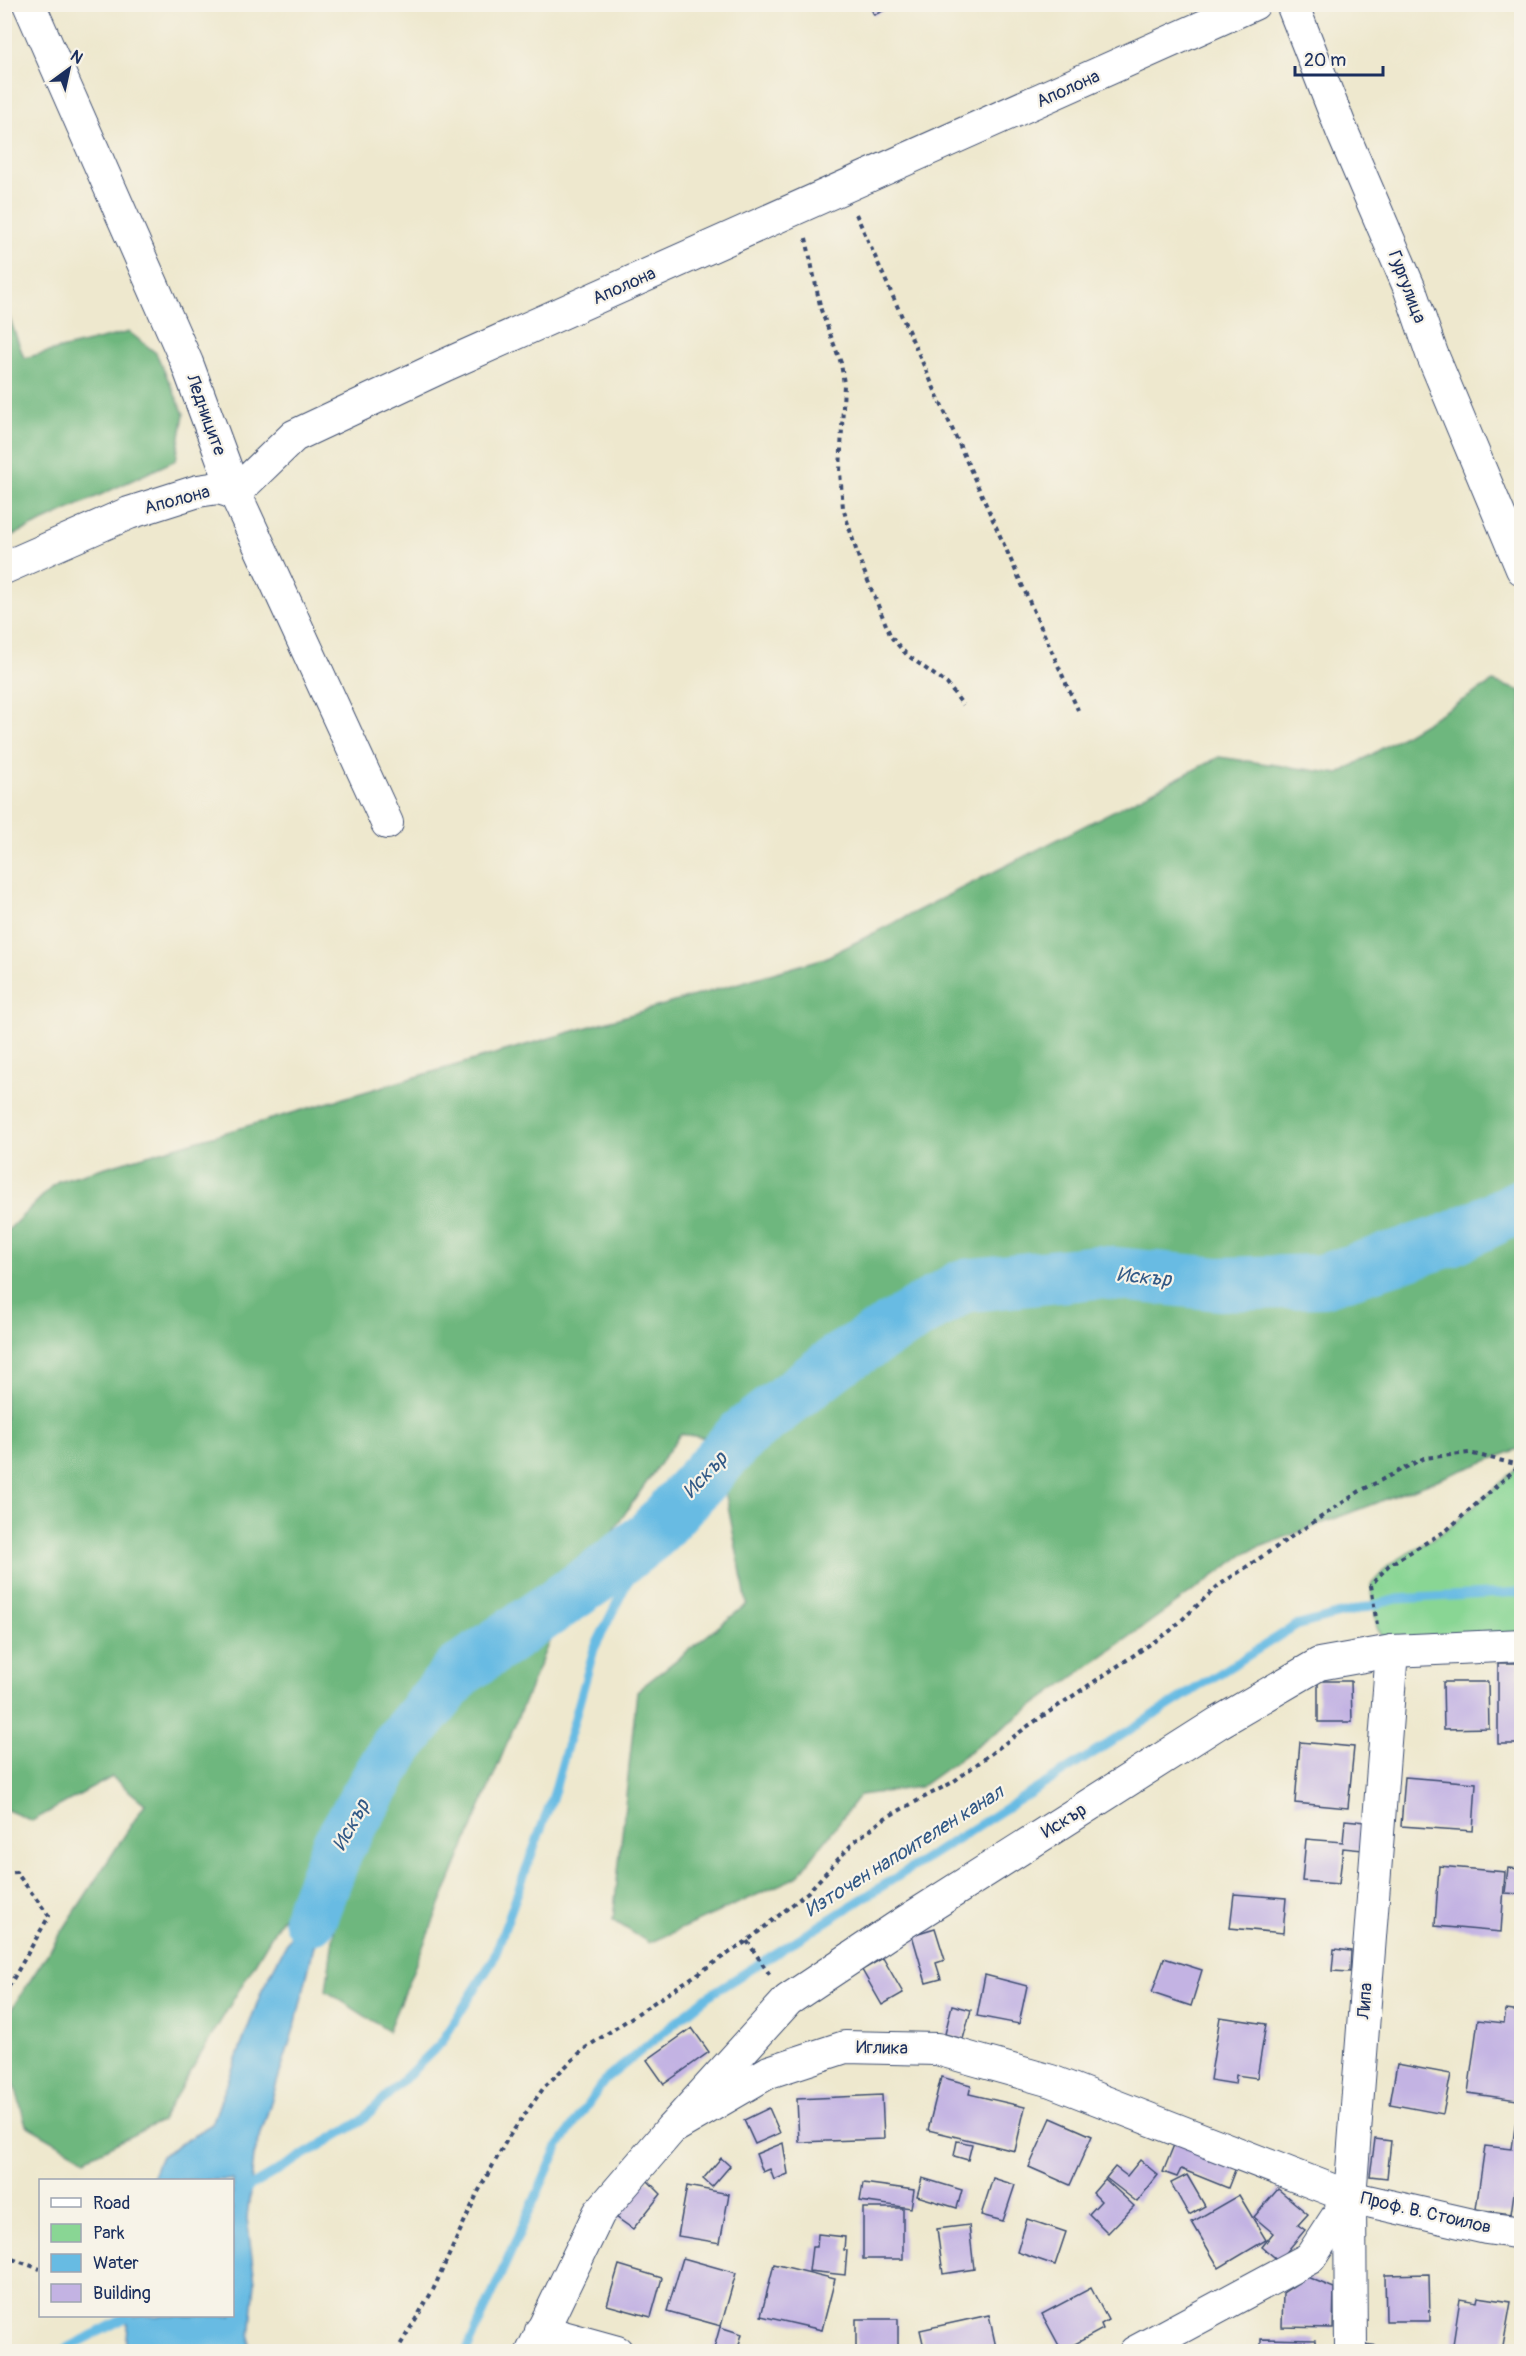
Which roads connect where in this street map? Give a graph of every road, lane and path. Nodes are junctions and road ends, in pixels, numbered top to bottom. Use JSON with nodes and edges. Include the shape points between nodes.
{"nodes":[{"id":1,"x":29,"y":4,"type":"edge"},
{"id":2,"x":1254,"y":4,"type":"edge"},
{"id":3,"x":1292,"y":4,"type":"edge"},
{"id":4,"x":844,"y":189,"type":"junction"},
{"id":5,"x":800,"y":208,"type":"junction"},
{"id":6,"x":235,"y":493,"type":"junction"},
{"id":7,"x":4,"y":568,"type":"edge"},
{"id":8,"x":1521,"y":569,"type":"edge"},
{"id":9,"x":963,"y":705,"type":"dead end"},
{"id":10,"x":1078,"y":710,"type":"dead end"},
{"id":11,"x":387,"y":823,"type":"dead end"},
{"id":12,"x":1521,"y":1465,"type":"edge"},
{"id":13,"x":1385,"y":1639,"type":"junction"},
{"id":14,"x":1521,"y":1645,"type":"edge"},
{"id":15,"x":4,"y":1873,"type":"edge"},
{"id":16,"x":747,"y":1941,"type":"junction"},
{"id":17,"x":775,"y":1981,"type":"dead end"},
{"id":18,"x":4,"y":1995,"type":"edge"},
{"id":19,"x":671,"y":2129,"type":"junction"},
{"id":20,"x":1350,"y":2197,"type":"junction"},
{"id":21,"x":1521,"y":2233,"type":"edge"},
{"id":22,"x":4,"y":2256,"type":"edge"},
{"id":23,"x":39,"y":2269,"type":"edge"},
{"id":24,"x":536,"y":2341,"type":"edge"},
{"id":25,"x":396,"y":2352,"type":"edge"},
{"id":26,"x":617,"y":2352,"type":"edge"},
{"id":27,"x":1136,"y":2352,"type":"edge"},
{"id":28,"x":1351,"y":2352,"type":"edge"}],
"edges":[{"from":1,"to":6,"type":"street","name":"Ледниците","via":[[187,363]]},
{"from":2,"to":4,"type":"street","name":"Аполона"},
{"from":3,"to":8,"type":"street","name":"Гургулица"},
{"from":4,"to":5,"type":"street","name":"Аполона"},
{"from":4,"to":10,"type":"path"},
{"from":5,"to":6,"type":"street","name":"Аполона","via":[[294,436]]},
{"from":5,"to":9,"type":"path","via":[[821,310],[841,363],[841,490],[859,559],[891,638],[947,684]]},
{"from":6,"to":7,"type":"street","name":"Аполона","via":[[218,488],[198,491],[148,507]]},
{"from":6,"to":11,"type":"street","name":"Ледниците"},
{"from":12,"to":13,"type":"path","via":[[1447,1530],[1389,1565],[1371,1585]]},
{"from":12,"to":16,"type":"path","via":[[1469,1453],[1424,1458],[1360,1491],[1218,1586],[1170,1631],[1028,1726],[953,1782],[885,1818],[854,1842],[808,1892]]},
{"from":13,"to":14,"type":"street","name":"Искър"},
{"from":13,"to":19,"type":"street","name":"Искър","via":[[1319,1664],[1218,1723],[788,2000]]},
{"from":13,"to":20,"type":"street","name":"Липа"},
{"from":15,"to":18,"type":"path","via":[[16,1872],[49,1916]]},
{"from":16,"to":17,"type":"path"},
{"from":16,"to":25,"type":"path","via":[[584,2049],[545,2086],[508,2138],[478,2192],[434,2290]]},
{"from":19,"to":20,"type":"street","name":"Иглика","via":[[769,2072],[845,2047],[937,2049],[1050,2081]]},
{"from":19,"to":24,"type":"street","name":"Иглика","via":[[598,2213]]},
{"from":20,"to":21,"type":"street","name":"Проф. В. Стоилов"},
{"from":20,"to":27,"type":"street","name":"Проф. В. Стоилов","via":[[1310,2258]]},
{"from":20,"to":28,"type":"street","name":"Липа"},
{"from":22,"to":23,"type":"path"},
{"from":24,"to":26,"type":"street"}]}
